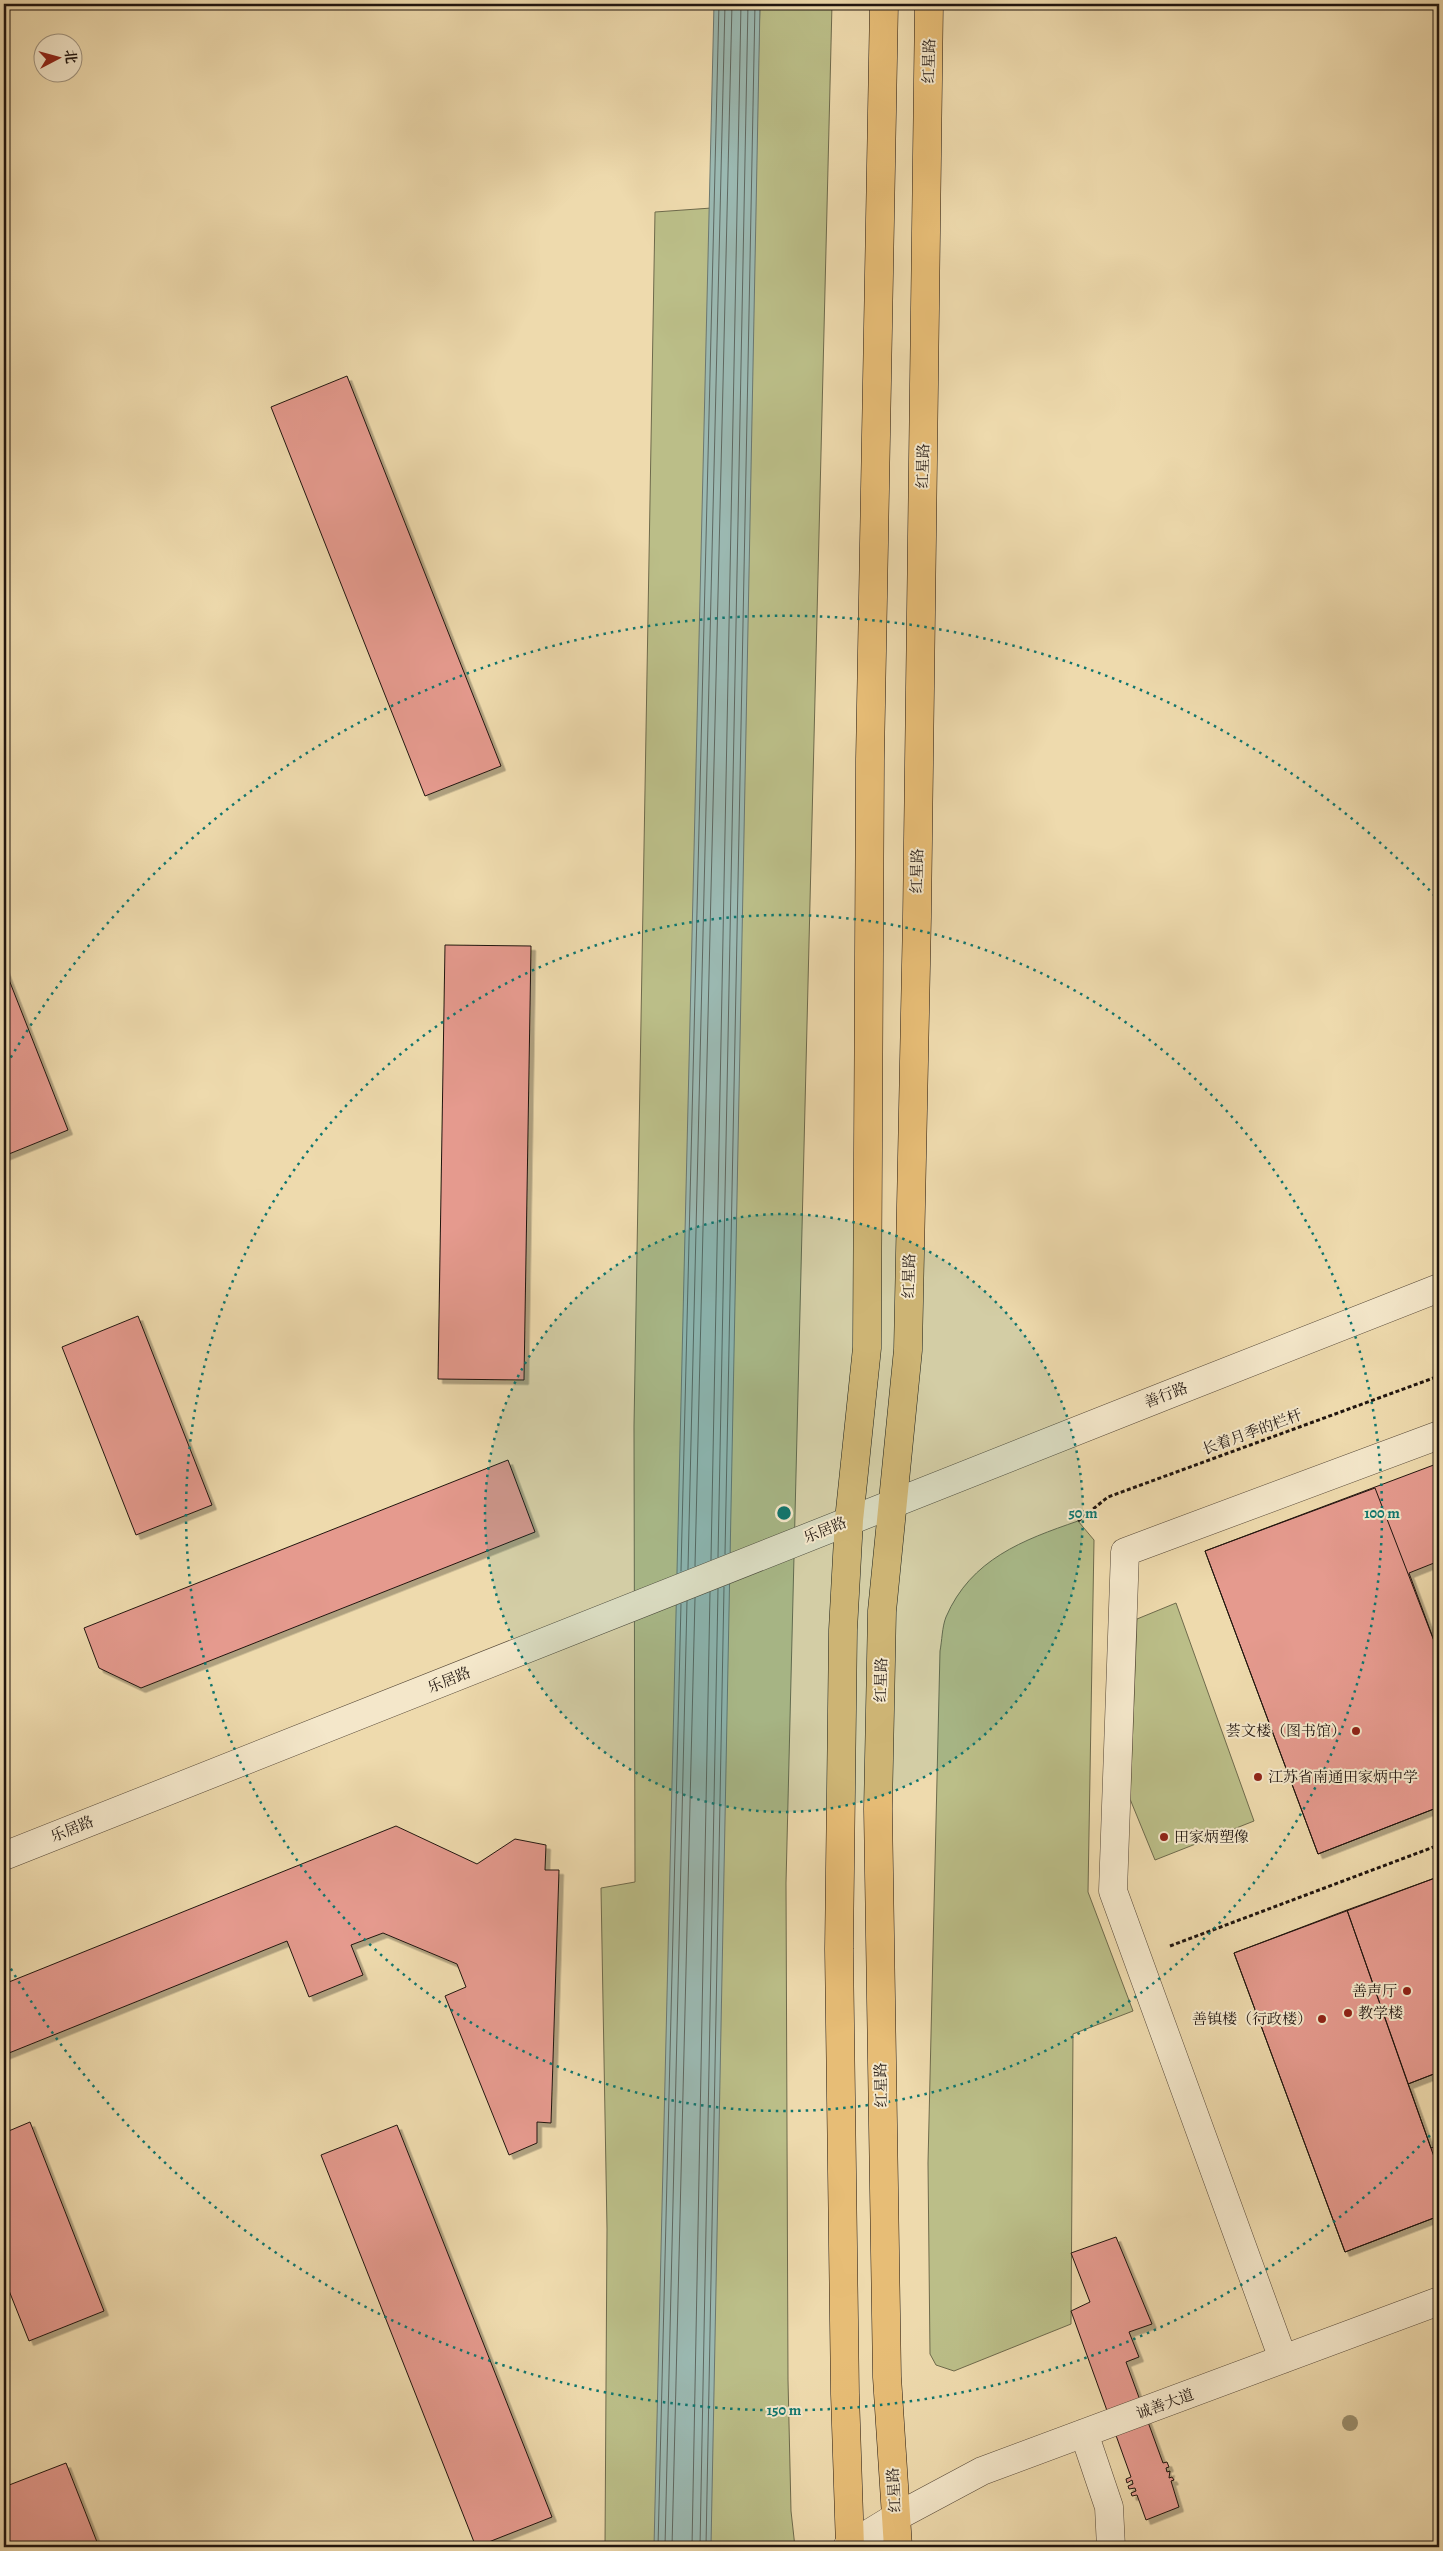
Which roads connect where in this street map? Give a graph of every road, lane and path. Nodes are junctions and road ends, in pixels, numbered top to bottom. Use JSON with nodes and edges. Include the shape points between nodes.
{"nodes":[{"id":1,"x":884,"y":4,"type":"edge"},
{"id":2,"x":929,"y":4,"type":"edge"},
{"id":3,"x":1439,"y":1288,"type":"edge"},
{"id":4,"x":1439,"y":1376,"type":"edge"},
{"id":5,"x":1439,"y":1435,"type":"edge"},
{"id":6,"x":893,"y":1502,"type":"junction"},
{"id":7,"x":849,"y":1520,"type":"junction"},
{"id":8,"x":1078,"y":1521,"type":"dead end"},
{"id":9,"x":1439,"y":1845,"type":"edge"},
{"id":10,"x":4,"y":1856,"type":"edge"},
{"id":11,"x":1137,"y":1958,"type":"junction"},
{"id":12,"x":1439,"y":2301,"type":"edge"},
{"id":13,"x":1283,"y":2359,"type":"junction"},
{"id":14,"x":1084,"y":2433,"type":"junction"},
{"id":15,"x":896,"y":2517,"type":"junction"},
{"id":16,"x":849,"y":2547,"type":"edge"},
{"id":17,"x":898,"y":2547,"type":"edge"},
{"id":18,"x":1111,"y":2547,"type":"edge"}],
"edges":[{"from":1,"to":7,"type":"main road","via":[[870,768],[867,1348]]},
{"from":2,"to":6,"type":"main road","name":"红星路","via":[[908,1330]]},
{"from":3,"to":6,"type":"street","name":"善行路"},
{"from":4,"to":8,"type":"path","name":"长着月季的栏杆","via":[[1108,1497]]},
{"from":5,"to":11,"type":"street","via":[[1125,1552],[1112,1891]]},
{"from":6,"to":7,"type":"street","name":"乐居路"},
{"from":6,"to":15,"type":"main road","name":"红星路","via":[[882,1612],[878,1809],[887,2376]]},
{"from":7,"to":10,"type":"street","name":"乐居路"},
{"from":7,"to":16,"type":"main road","via":[[843,1630],[838,1949]]},
{"from":9,"to":11,"type":"path"},
{"from":11,"to":13,"type":"street"},
{"from":12,"to":13,"type":"street","name":"诚善大道"},
{"from":13,"to":14,"type":"street","name":"诚善大道"},
{"from":14,"to":15,"type":"street","name":"诚善大道","via":[[982,2471]]},
{"from":14,"to":18,"type":"street","via":[[1109,2507]]},
{"from":15,"to":16,"type":"street","name":"诚善大道"},
{"from":15,"to":17,"type":"main road","name":"红星路"}]}
